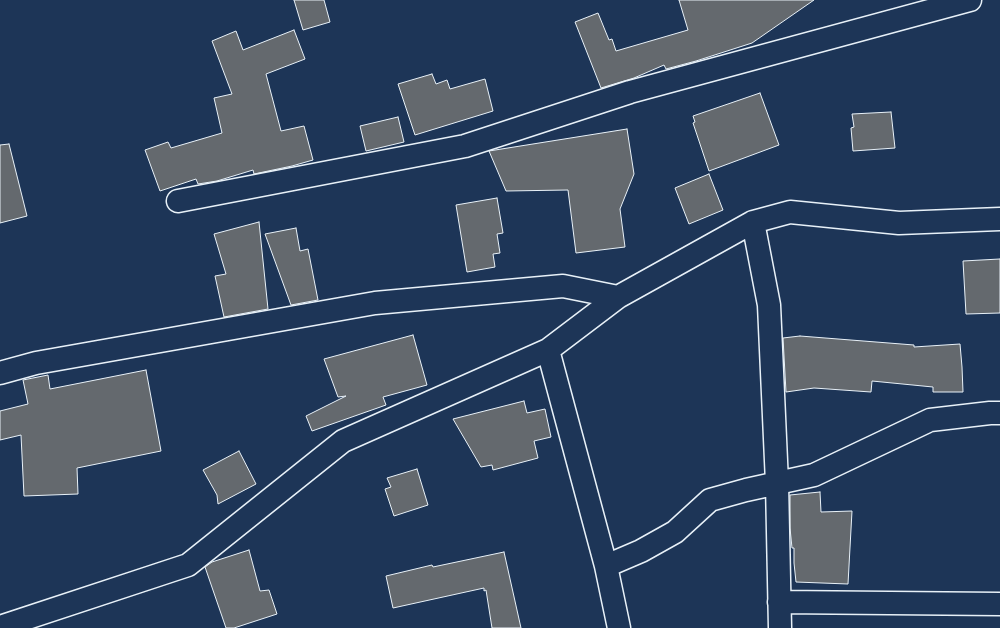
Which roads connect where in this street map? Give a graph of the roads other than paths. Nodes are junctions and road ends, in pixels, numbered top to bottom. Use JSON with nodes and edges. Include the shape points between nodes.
{"nodes":[{"id":1,"x":970,"y":0,"type":"edge"},
{"id":2,"x":178,"y":201,"type":"dead end"},
{"id":3,"x":1000,"y":219,"type":"edge"},
{"id":4,"x":753,"y":222,"type":"junction"},
{"id":5,"x":618,"y":297,"type":"junction"},
{"id":6,"x":548,"y":350,"type":"junction"},
{"id":7,"x":0,"y":373,"type":"edge"},
{"id":8,"x":1000,"y":413,"type":"edge"},
{"id":9,"x":777,"y":483,"type":"junction"},
{"id":10,"x":606,"y":566,"type":"junction"},
{"id":11,"x":779,"y":602,"type":"junction"},
{"id":12,"x":1000,"y":604,"type":"edge"},
{"id":13,"x":0,"y":627,"type":"edge"},
{"id":14,"x":619,"y":628,"type":"edge"},
{"id":15,"x":780,"y":628,"type":"edge"}],
"edges":[{"from":1,"to":2,"type":"street","via":[[630,92],[465,146]]},
{"from":3,"to":4,"type":"street","via":[[899,223],[790,212]]},
{"from":4,"to":5,"type":"street"},
{"from":4,"to":9,"type":"street","via":[[769,305]]},
{"from":5,"to":6,"type":"street"},
{"from":5,"to":7,"type":"street","via":[[563,286],[375,303],[36,363]]},
{"from":6,"to":10,"type":"street"},
{"from":6,"to":13,"type":"street","via":[[344,441],[188,564]]},
{"from":8,"to":9,"type":"street","via":[[930,420],[814,475]]},
{"from":9,"to":10,"type":"street","via":[[710,500],[675,532],[641,551]]},
{"from":9,"to":11,"type":"street"},
{"from":10,"to":14,"type":"street"},
{"from":11,"to":12,"type":"street"},
{"from":11,"to":15,"type":"street"}]}
